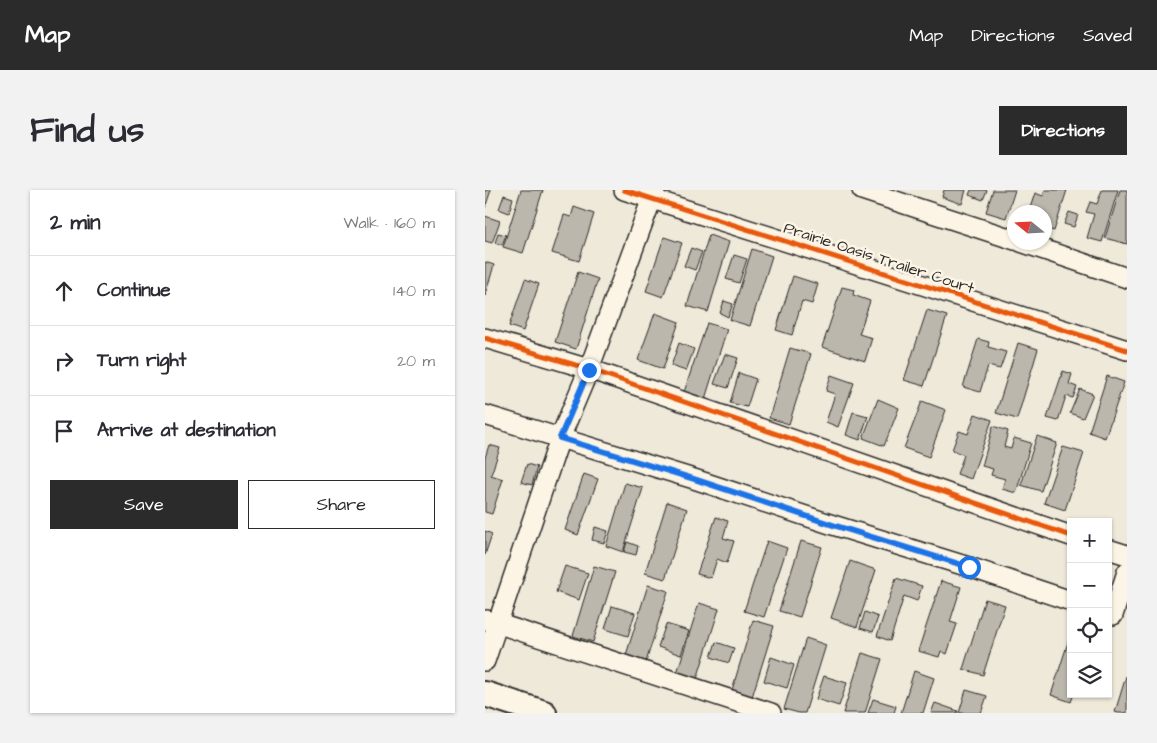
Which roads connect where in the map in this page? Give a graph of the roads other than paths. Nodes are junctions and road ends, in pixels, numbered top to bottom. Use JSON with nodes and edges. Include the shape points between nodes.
{"nodes":[{"id":1,"x":624,"y":190,"type":"edge"},
{"id":2,"x":863,"y":190,"type":"edge"},
{"id":3,"x":653,"y":195,"type":"edge"},
{"id":4,"x":1007,"y":237,"type":"edge"},
{"id":5,"x":1045,"y":250,"type":"edge"},
{"id":6,"x":1127,"y":278,"type":"edge"},
{"id":7,"x":485,"y":338,"type":"edge"},
{"id":8,"x":1127,"y":350,"type":"edge"},
{"id":9,"x":589,"y":370,"type":"junction"},
{"id":10,"x":485,"y":415,"type":"edge"},
{"id":11,"x":560,"y":438,"type":"junction"},
{"id":12,"x":1067,"y":535,"type":"edge"},
{"id":13,"x":1112,"y":549,"type":"edge"},
{"id":14,"x":1127,"y":555,"type":"edge"},
{"id":15,"x":1127,"y":572,"type":"edge"},
{"id":16,"x":1067,"y":600,"type":"edge"},
{"id":17,"x":1116,"y":616,"type":"edge"},
{"id":18,"x":491,"y":621,"type":"edge"},
{"id":19,"x":485,"y":661,"type":"edge"},
{"id":20,"x":485,"y":694,"type":"edge"},
{"id":21,"x":544,"y":713,"type":"edge"},
{"id":22,"x":771,"y":713,"type":"edge"}],
"edges":[{"from":1,"to":3,"type":"street","name":"Prairie Oasis Trailer Court"},
{"from":2,"to":4,"type":"street"},
{"from":3,"to":8,"type":"street","name":"Prairie Oasis Trailer Court"},
{"from":3,"to":9,"type":"street"},
{"from":5,"to":6,"type":"street"},
{"from":7,"to":9,"type":"street"},
{"from":9,"to":11,"type":"street"},
{"from":9,"to":12,"type":"street"},
{"from":10,"to":11,"type":"street"},
{"from":11,"to":16,"type":"street"},
{"from":11,"to":18,"type":"street"},
{"from":13,"to":14,"type":"street"},
{"from":15,"to":17,"type":"street"},
{"from":18,"to":19,"type":"street"},
{"from":18,"to":22,"type":"street"},
{"from":20,"to":21,"type":"street"}]}
